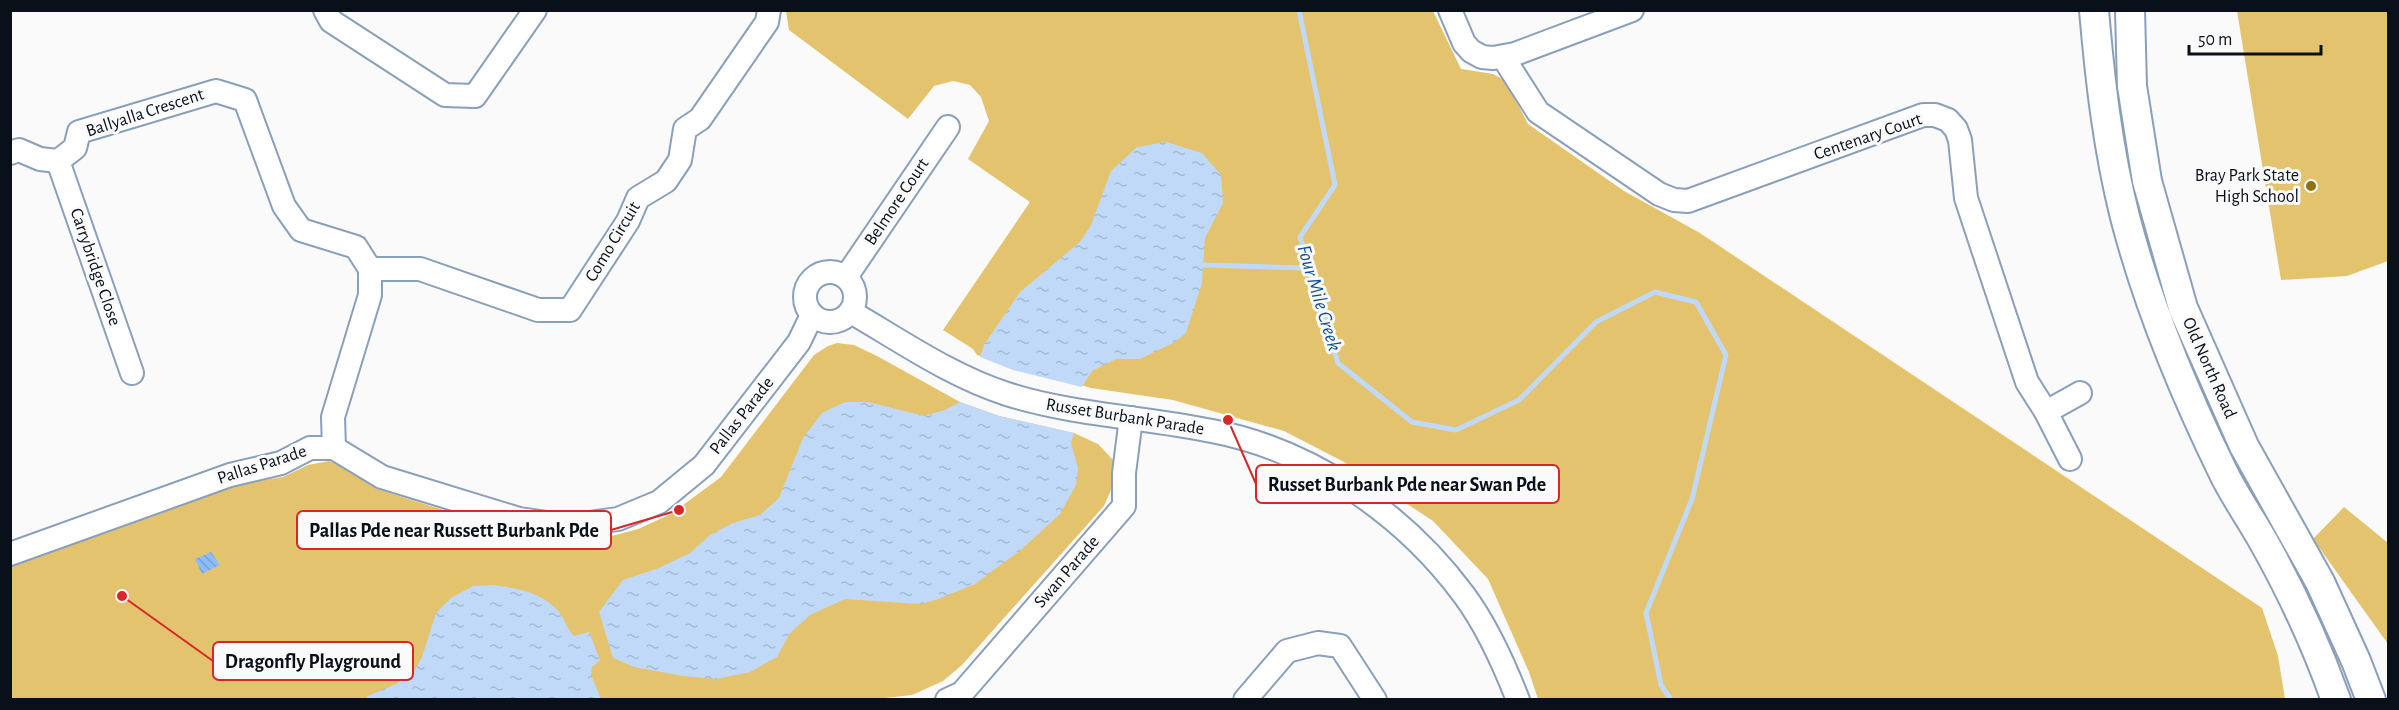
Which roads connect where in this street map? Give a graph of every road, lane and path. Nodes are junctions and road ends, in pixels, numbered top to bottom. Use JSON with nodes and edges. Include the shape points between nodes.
{"nodes":[{"id":1,"x":325,"y":10,"type":"edge"},
{"id":2,"x":535,"y":10,"type":"edge"},
{"id":3,"x":770,"y":10,"type":"edge"},
{"id":4,"x":1450,"y":10,"type":"edge"},
{"id":5,"x":1632,"y":10,"type":"edge"},
{"id":6,"x":2094,"y":10,"type":"edge"},
{"id":7,"x":2130,"y":10,"type":"edge"},
{"id":8,"x":1512,"y":54,"type":"junction"},
{"id":9,"x":948,"y":127,"type":"dead end"},
{"id":10,"x":10,"y":153,"type":"edge"},
{"id":11,"x":58,"y":161,"type":"junction"},
{"id":12,"x":370,"y":269,"type":"junction"},
{"id":13,"x":846,"y":277,"type":"junction"},
{"id":14,"x":850,"y":312,"type":"junction"},
{"id":15,"x":812,"y":315,"type":"junction"},
{"id":16,"x":132,"y":373,"type":"dead end"},
{"id":17,"x":2080,"y":393,"type":"dead end"},
{"id":18,"x":2046,"y":412,"type":"junction"},
{"id":19,"x":1131,"y":418,"type":"junction"},
{"id":20,"x":334,"y":448,"type":"junction"},
{"id":21,"x":2070,"y":459,"type":"dead end"},
{"id":22,"x":10,"y":554,"type":"edge"},
{"id":23,"x":947,"y":699,"type":"edge"},
{"id":24,"x":1245,"y":699,"type":"edge"},
{"id":25,"x":1376,"y":699,"type":"edge"},
{"id":26,"x":1518,"y":699,"type":"edge"},
{"id":27,"x":2336,"y":699,"type":"edge"},
{"id":28,"x":2370,"y":699,"type":"edge"}],
"edges":[{"from":1,"to":2,"type":"street","via":[[331,21],[445,95],[455,96],[475,96]]},
{"from":3,"to":12,"type":"street","name":"Como Circuit","via":[[767,22],[700,119],[685,129],[680,160],[666,181],[638,198],[628,221],[570,310],[538,310],[420,269]]},
{"from":4,"to":8,"type":"street","via":[[1471,51],[1482,57]]},
{"from":5,"to":8,"type":"street"},
{"from":6,"to":27,"type":"main road","name":"Old North Road","via":[[2099,76],[2120,194],[2161,332],[2224,475],[2290,594]]},
{"from":7,"to":28,"type":"main road","name":"Old North Road","via":[[2132,86],[2147,181],[2183,308],[2244,446],[2320,582]]},
{"from":8,"to":18,"type":"street","name":"Centenary Court","via":[[1530,103],[1538,112],[1659,194],[1674,200],[1688,201],[1923,115],[1948,120],[1960,140],[1966,198],[2026,382]]},
{"from":9,"to":13,"type":"street","name":"Belmore Court"},
{"from":10,"to":11,"type":"street","via":[[19,150]]},
{"from":11,"to":12,"type":"street","name":"Ballyalla Crescent","via":[[75,148],[79,132],[216,91],[245,100],[284,206],[301,230],[356,247]]},
{"from":11,"to":16,"type":"street","name":"Carrybridge Close"},
{"from":12,"to":20,"type":"street","via":[[370,295],[333,417]]},
{"from":13,"to":14,"type":"street","via":[[855,298]]},
{"from":13,"to":15,"type":"street","via":[[826,272],[813,278],[804,300]]},
{"from":14,"to":15,"type":"street","via":[[828,322]]},
{"from":14,"to":19,"type":"street","name":"Russet Burbank Parade","via":[[968,380],[1024,399]]},
{"from":15,"to":20,"type":"street","name":"Pallas Parade","via":[[799,342],[704,465],[659,502],[618,519],[568,526],[519,519],[382,477]]},
{"from":17,"to":18,"type":"street"},
{"from":18,"to":21,"type":"street","name":"Centenary Court"},
{"from":19,"to":23,"type":"street","name":"Swan Parade","via":[[1124,506],[962,693]]},
{"from":19,"to":26,"type":"street","name":"Russet Burbank Parade","via":[[1252,441],[1333,477],[1372,503],[1404,528],[1466,597]]},
{"from":20,"to":22,"type":"street","name":"Pallas Parade","via":[[310,448],[281,463],[230,475]]},
{"from":24,"to":25,"type":"street","via":[[1287,651],[1318,642],[1340,646]]}]}
